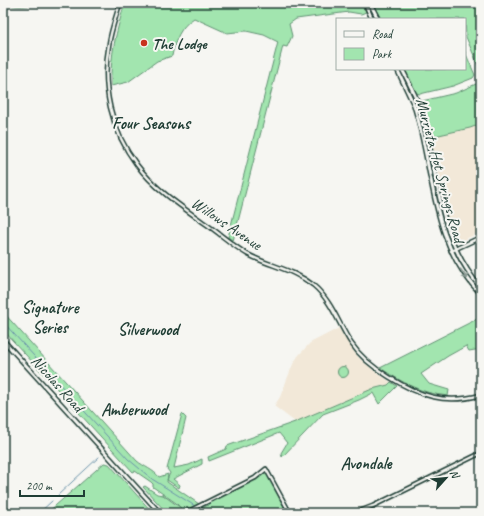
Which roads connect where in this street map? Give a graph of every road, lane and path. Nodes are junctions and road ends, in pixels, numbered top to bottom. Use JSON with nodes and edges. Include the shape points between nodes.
{"nodes":[{"id":1,"x":120,"y":3,"type":"edge"},
{"id":2,"x":365,"y":4,"type":"edge"},
{"id":3,"x":370,"y":4,"type":"edge"},
{"id":4,"x":372,"y":18,"type":"edge"},
{"id":5,"x":377,"y":18,"type":"edge"},
{"id":6,"x":396,"y":70,"type":"edge"},
{"id":7,"x":402,"y":70,"type":"edge"},
{"id":8,"x":481,"y":236,"type":"edge"},
{"id":9,"x":455,"y":249,"type":"junction"},
{"id":10,"x":450,"y":251,"type":"junction"},
{"id":11,"x":481,"y":288,"type":"edge"},
{"id":12,"x":481,"y":294,"type":"edge"},
{"id":13,"x":3,"y":340,"type":"edge"},
{"id":14,"x":481,"y":395,"type":"edge"},
{"id":15,"x":481,"y":453,"type":"edge"},
{"id":16,"x":160,"y":513,"type":"edge"},
{"id":17,"x":185,"y":513,"type":"edge"},
{"id":18,"x":290,"y":513,"type":"edge"},
{"id":19,"x":355,"y":513,"type":"edge"}],
"edges":[{"from":1,"to":14,"type":"street","name":"Willows Avenue","via":[[107,53],[108,100],[122,140],[136,165],[167,195],[246,254],[289,271],[311,284],[331,306],[356,350],[380,371],[412,391],[430,397],[450,400]]},
{"from":2,"to":4,"type":"main road"},
{"from":3,"to":5,"type":"main road"},
{"from":6,"to":10,"type":"main road","name":"Murrieta Hot Springs Road","via":[[414,105],[440,224]]},
{"from":7,"to":9,"type":"main road","name":"Murrieta Hot Springs Road","via":[[422,113],[445,221]]},
{"from":8,"to":9,"type":"street"},
{"from":9,"to":10,"type":"street"},
{"from":9,"to":11,"type":"main road","name":"Murrieta Hot Springs Road"},
{"from":10,"to":12,"type":"main road","name":"Murrieta Hot Springs Road","one_way":true},
{"from":13,"to":16,"type":"main road","name":"Nicolas Road"},
{"from":15,"to":19,"type":"street"},
{"from":17,"to":18,"type":"street","via":[[256,478],[266,469]]}]}
